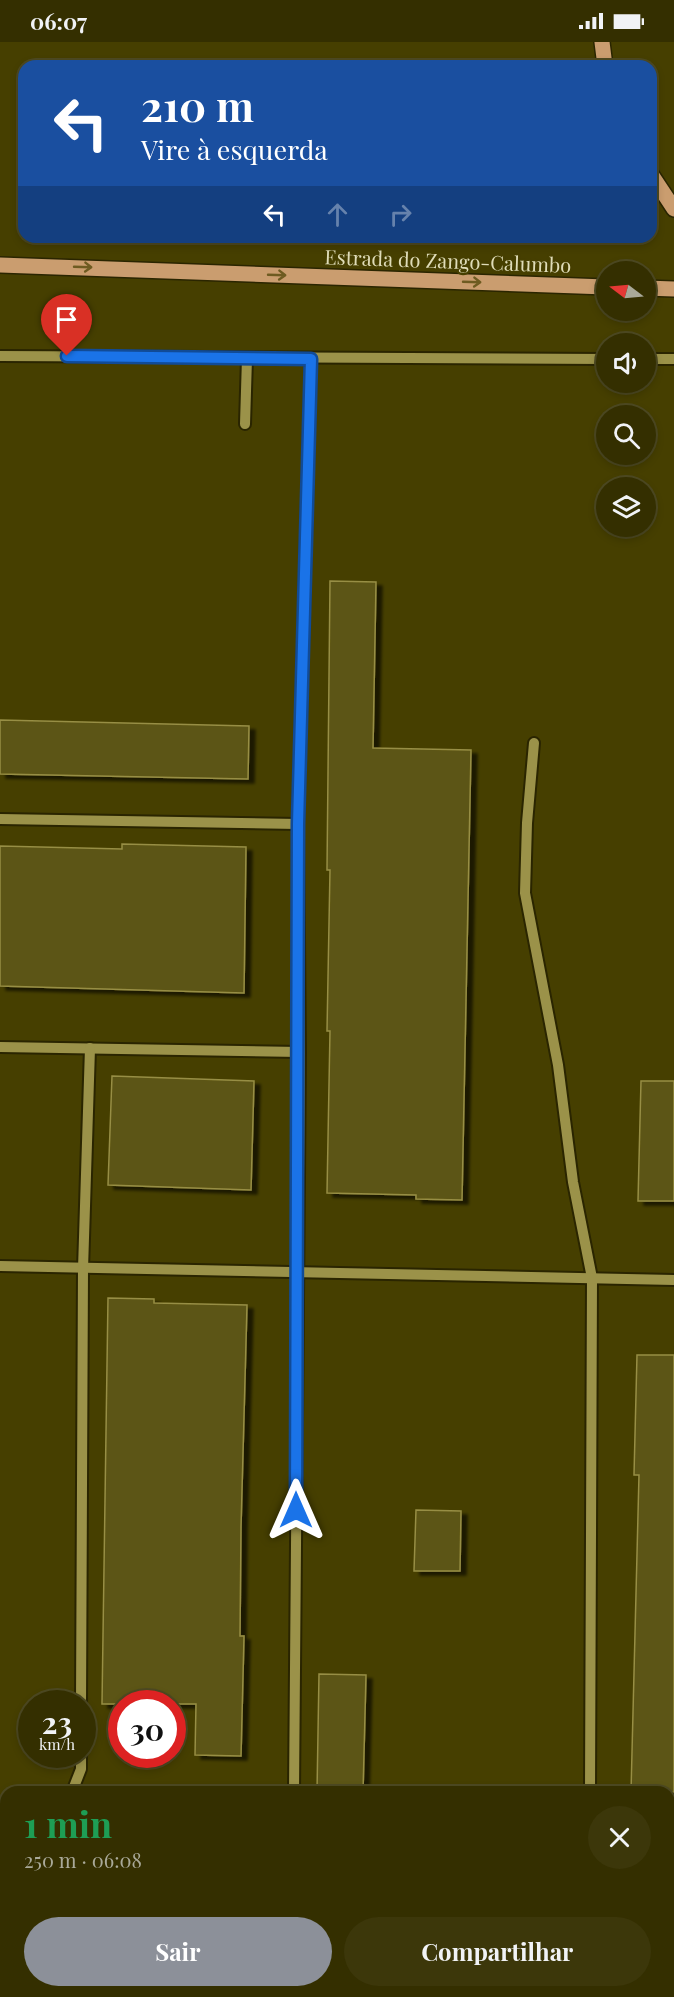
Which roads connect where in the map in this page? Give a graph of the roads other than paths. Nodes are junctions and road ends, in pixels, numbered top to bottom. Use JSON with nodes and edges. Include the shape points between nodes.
{"nodes":[{"id":1,"x":602,"y":42,"type":"edge"},
{"id":2,"x":604,"y":60,"type":"edge"},
{"id":3,"x":657,"y":183,"type":"edge"},
{"id":4,"x":674,"y":209,"type":"edge"},
{"id":5,"x":0,"y":265,"type":"edge"},
{"id":6,"x":596,"y":287,"type":"edge"},
{"id":7,"x":656,"y":288,"type":"edge"},
{"id":8,"x":674,"y":289,"type":"edge"},
{"id":9,"x":0,"y":356,"type":"edge"},
{"id":10,"x":247,"y":358,"type":"junction"},
{"id":11,"x":311,"y":359,"type":"junction"},
{"id":12,"x":596,"y":359,"type":"edge"},
{"id":13,"x":656,"y":359,"type":"edge"},
{"id":14,"x":674,"y":359,"type":"edge"},
{"id":15,"x":245,"y":424,"type":"dead end"},
{"id":16,"x":534,"y":743,"type":"dead end"},
{"id":17,"x":0,"y":819,"type":"edge"},
{"id":18,"x":298,"y":824,"type":"junction"},
{"id":19,"x":0,"y":1047,"type":"edge"},
{"id":20,"x":90,"y":1048,"type":"junction"},
{"id":21,"x":300,"y":1052,"type":"junction"},
{"id":22,"x":0,"y":1266,"type":"edge"},
{"id":23,"x":83,"y":1269,"type":"junction"},
{"id":24,"x":298,"y":1274,"type":"junction"},
{"id":25,"x":592,"y":1278,"type":"junction"},
{"id":26,"x":674,"y":1280,"type":"edge"},
{"id":27,"x":81,"y":1690,"type":"edge"},
{"id":28,"x":81,"y":1768,"type":"edge"},
{"id":29,"x":74,"y":1786,"type":"edge"},
{"id":30,"x":294,"y":1786,"type":"edge"},
{"id":31,"x":590,"y":1786,"type":"edge"}],
"edges":[{"from":1,"to":2,"type":"main road"},
{"from":3,"to":4,"type":"main road"},
{"from":5,"to":6,"type":"main road","name":"Estrada do Zango-Calumbo","one_way":true},
{"from":7,"to":8,"type":"main road"},
{"from":9,"to":10,"type":"street"},
{"from":10,"to":11,"type":"street"},
{"from":10,"to":15,"type":"street"},
{"from":11,"to":12,"type":"street"},
{"from":11,"to":18,"type":"street"},
{"from":13,"to":14,"type":"street"},
{"from":16,"to":25,"type":"street","via":[[525,893],[558,1065],[573,1182]]},
{"from":17,"to":18,"type":"street"},
{"from":18,"to":21,"type":"street"},
{"from":19,"to":20,"type":"street"},
{"from":20,"to":21,"type":"street"},
{"from":20,"to":23,"type":"street"},
{"from":21,"to":24,"type":"street"},
{"from":22,"to":23,"type":"street"},
{"from":23,"to":24,"type":"street"},
{"from":23,"to":27,"type":"street"},
{"from":24,"to":25,"type":"street"},
{"from":24,"to":30,"type":"street"},
{"from":25,"to":26,"type":"street"},
{"from":25,"to":31,"type":"street"},
{"from":28,"to":29,"type":"street"}]}
